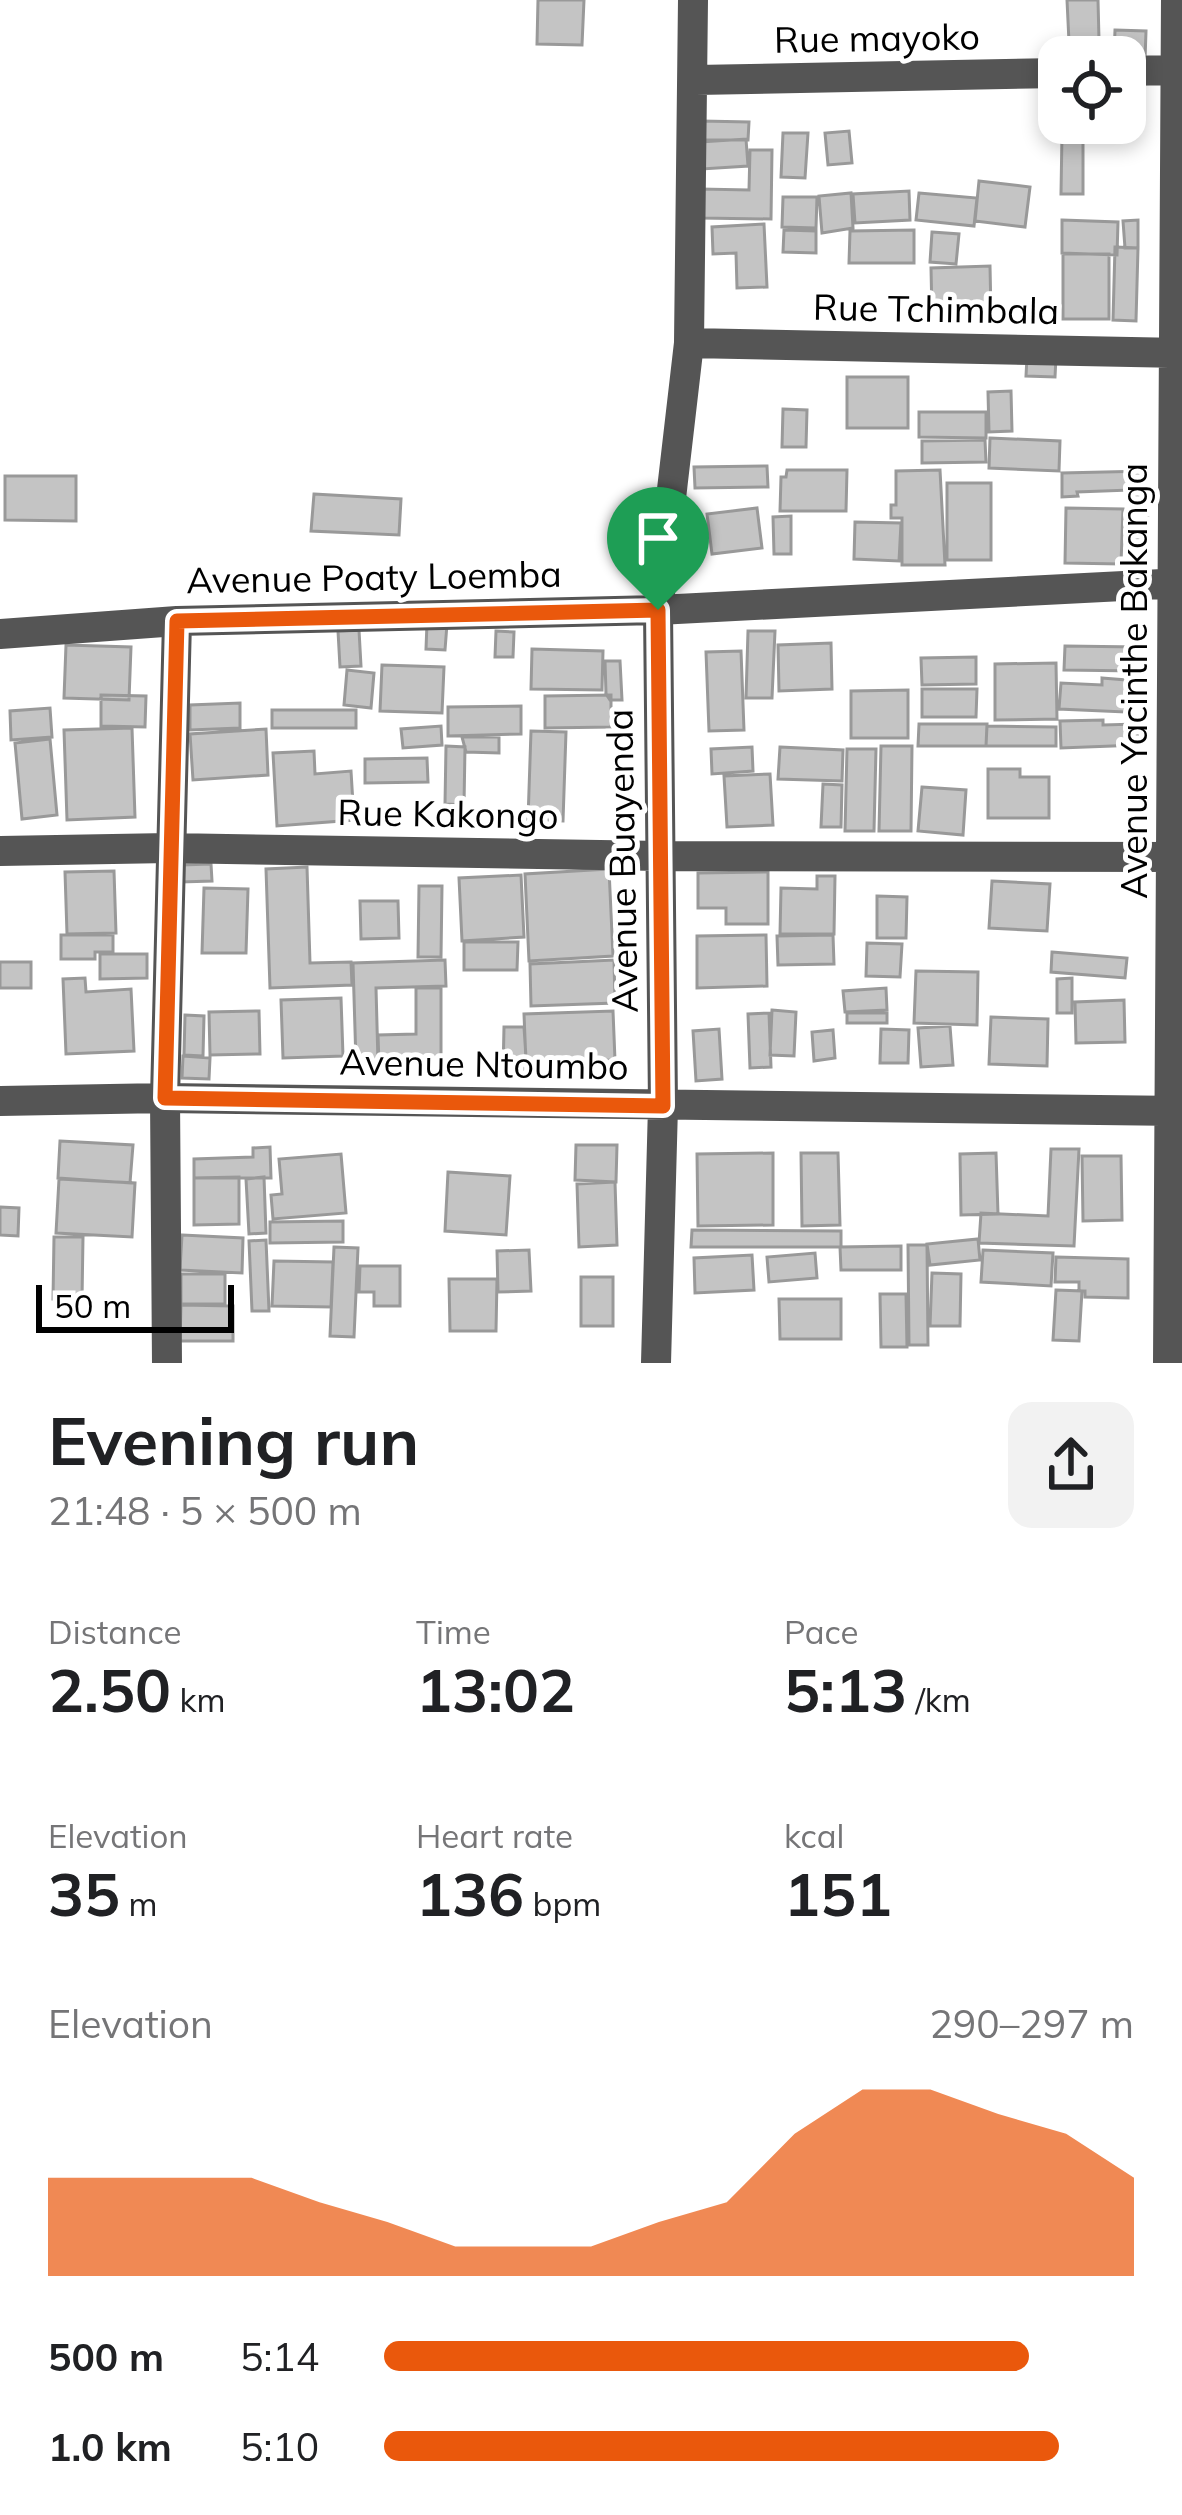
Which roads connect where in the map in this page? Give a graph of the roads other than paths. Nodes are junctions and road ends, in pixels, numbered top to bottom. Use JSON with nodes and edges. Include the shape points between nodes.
{"nodes":[{"id":1,"x":693,"y":0,"type":"edge"},
{"id":2,"x":1176,"y":0,"type":"edge"},
{"id":3,"x":1174,"y":70,"type":"junction"},
{"id":4,"x":1146,"y":71,"type":"edge"},
{"id":5,"x":1038,"y":73,"type":"edge"},
{"id":6,"x":696,"y":80,"type":"junction"},
{"id":7,"x":1177,"y":160,"type":"edge"},
{"id":8,"x":689,"y":343,"type":"junction"},
{"id":9,"x":1179,"y":353,"type":"edge"},
{"id":10,"x":1177,"y":583,"type":"edge"},
{"id":11,"x":658,"y":610,"type":"junction"},
{"id":12,"x":177,"y":621,"type":"junction"},
{"id":13,"x":0,"y":634,"type":"edge"},
{"id":14,"x":169,"y":848,"type":"junction"},
{"id":15,"x":0,"y":851,"type":"edge"},
{"id":16,"x":661,"y":856,"type":"junction"},
{"id":17,"x":1177,"y":857,"type":"edge"},
{"id":18,"x":165,"y":1098,"type":"junction"},
{"id":19,"x":0,"y":1101,"type":"edge"},
{"id":20,"x":663,"y":1106,"type":"junction"},
{"id":21,"x":1177,"y":1110,"type":"edge"},
{"id":22,"x":167,"y":1363,"type":"edge"},
{"id":23,"x":656,"y":1363,"type":"edge"},
{"id":24,"x":1168,"y":1363,"type":"edge"}],
"edges":[{"from":1,"to":6,"type":"street","name":"Avenue Buayenda"},
{"from":2,"to":3,"type":"street","name":"Avenue Yacinthe Bakanga"},
{"from":3,"to":4,"type":"street"},
{"from":3,"to":7,"type":"street","name":"Avenue Yacinthe Bakanga"},
{"from":5,"to":6,"type":"street","name":"Rue mayoko"},
{"from":6,"to":8,"type":"street","name":"Avenue Buayenda"},
{"from":7,"to":9,"type":"street","name":"Avenue Yacinthe Bakanga"},
{"from":8,"to":9,"type":"street","name":"Rue Tchimbala"},
{"from":8,"to":11,"type":"street","name":"Avenue Buayenda"},
{"from":9,"to":10,"type":"street","name":"Avenue Yacinthe Bakanga"},
{"from":10,"to":11,"type":"street","name":"Avenue Poaty Loemba"},
{"from":10,"to":17,"type":"street","name":"Avenue Yacinthe Bakanga"},
{"from":11,"to":12,"type":"street","name":"Avenue Poaty Loemba"},
{"from":11,"to":16,"type":"street","name":"Avenue Buayenda"},
{"from":12,"to":13,"type":"street","name":"Avenue Poaty Loemba"},
{"from":12,"to":14,"type":"street"},
{"from":14,"to":15,"type":"street","name":"Rue Kakongo"},
{"from":14,"to":16,"type":"street","name":"Rue Kakongo"},
{"from":14,"to":18,"type":"street"},
{"from":16,"to":17,"type":"street","name":"Rue Kakongo"},
{"from":16,"to":20,"type":"street","name":"Avenue Buayenda"},
{"from":17,"to":21,"type":"street","name":"Avenue Yacinthe Bakanga"},
{"from":18,"to":19,"type":"street","name":"Avenue Ntoumbo"},
{"from":18,"to":20,"type":"street","name":"Avenue Ntoumbo"},
{"from":18,"to":22,"type":"street"},
{"from":20,"to":21,"type":"street","name":"Avenue Ntoumbo"},
{"from":20,"to":23,"type":"street","name":"Avenue Buayenda"},
{"from":21,"to":24,"type":"street","name":"Avenue Yacinthe Bakanga"}]}
